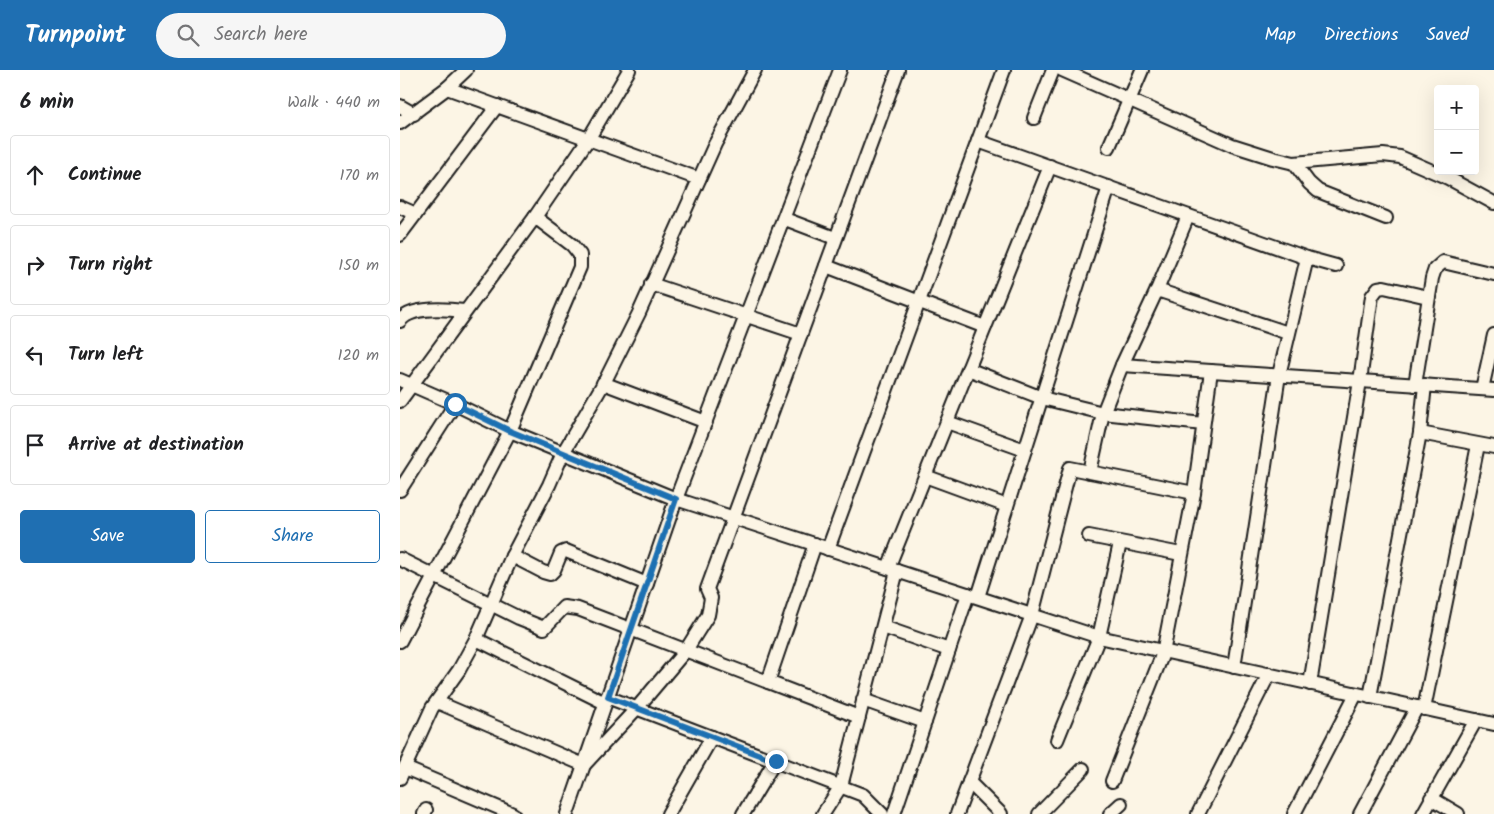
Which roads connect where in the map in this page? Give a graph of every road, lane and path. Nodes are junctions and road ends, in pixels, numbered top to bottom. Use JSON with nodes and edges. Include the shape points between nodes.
{"nodes":[{"id":1,"x":466,"y":70,"type":"edge"},
{"id":2,"x":629,"y":70,"type":"edge"},
{"id":3,"x":755,"y":70,"type":"edge"},
{"id":4,"x":840,"y":70,"type":"edge"},
{"id":5,"x":898,"y":70,"type":"edge"},
{"id":6,"x":1004,"y":70,"type":"edge"},
{"id":7,"x":1053,"y":70,"type":"edge"},
{"id":8,"x":1062,"y":70,"type":"edge"},
{"id":9,"x":1142,"y":70,"type":"edge"},
{"id":10,"x":447,"y":88,"type":"junction"},
{"id":11,"x":1130,"y":98,"type":"junction"},
{"id":12,"x":400,"y":106,"type":"edge"},
{"id":13,"x":496,"y":106,"type":"junction"},
{"id":14,"x":414,"y":114,"type":"junction"},
{"id":15,"x":1034,"y":118,"type":"dead end"},
{"id":16,"x":400,"y":123,"type":"edge"},
{"id":17,"x":589,"y":138,"type":"junction"},
{"id":18,"x":978,"y":141,"type":"junction"},
{"id":19,"x":1110,"y":147,"type":"dead end"},
{"id":20,"x":1294,"y":163,"type":"junction"},
{"id":21,"x":1050,"y":166,"type":"junction"},
{"id":22,"x":699,"y":179,"type":"junction"},
{"id":23,"x":1109,"y":187,"type":"junction"},
{"id":24,"x":1494,"y":203,"type":"edge"},
{"id":25,"x":400,"y":207,"type":"edge"},
{"id":26,"x":416,"y":214,"type":"junction"},
{"id":27,"x":534,"y":216,"type":"junction"},
{"id":28,"x":1188,"y":216,"type":"junction"},
{"id":29,"x":1386,"y":218,"type":"dead end"},
{"id":30,"x":785,"y":219,"type":"junction"},
{"id":31,"x":400,"y":235,"type":"edge"},
{"id":32,"x":835,"y":238,"type":"junction"},
{"id":33,"x":1307,"y":258,"type":"junction"},
{"id":34,"x":826,"y":266,"type":"junction"},
{"id":35,"x":1336,"y":266,"type":"dead end"},
{"id":36,"x":1494,"y":274,"type":"edge"},
{"id":37,"x":651,"y":284,"type":"junction"},
{"id":38,"x":1157,"y":290,"type":"junction"},
{"id":39,"x":1428,"y":297,"type":"junction"},
{"id":40,"x":919,"y":301,"type":"junction"},
{"id":41,"x":464,"y":311,"type":"junction"},
{"id":42,"x":747,"y":316,"type":"junction"},
{"id":43,"x":400,"y":321,"type":"edge"},
{"id":44,"x":985,"y":326,"type":"junction"},
{"id":45,"x":1288,"y":333,"type":"junction"},
{"id":46,"x":801,"y":334,"type":"junction"},
{"id":47,"x":1494,"y":335,"type":"edge"},
{"id":48,"x":1122,"y":365,"type":"junction"},
{"id":49,"x":968,"y":369,"type":"junction"},
{"id":50,"x":1211,"y":371,"type":"junction"},
{"id":51,"x":1279,"y":375,"type":"junction"},
{"id":52,"x":1360,"y":381,"type":"junction"},
{"id":53,"x":406,"y":382,"type":"edge"},
{"id":54,"x":603,"y":383,"type":"junction"},
{"id":55,"x":1420,"y":385,"type":"junction"},
{"id":56,"x":1488,"y":390,"type":"edge"},
{"id":57,"x":1042,"y":398,"type":"junction"},
{"id":58,"x":400,"y":401,"type":"edge"},
{"id":59,"x":455,"y":404,"type":"junction"},
{"id":60,"x":1103,"y":413,"type":"junction"},
{"id":61,"x":706,"y":422,"type":"junction"},
{"id":62,"x":947,"y":422,"type":"junction"},
{"id":63,"x":1203,"y":424,"type":"junction"},
{"id":64,"x":510,"y":431,"type":"junction"},
{"id":65,"x":1420,"y":434,"type":"junction"},
{"id":66,"x":1478,"y":445,"type":"junction"},
{"id":67,"x":1494,"y":447,"type":"edge"},
{"id":68,"x":1025,"y":450,"type":"junction"},
{"id":69,"x":563,"y":453,"type":"junction"},
{"id":70,"x":1090,"y":472,"type":"junction"},
{"id":71,"x":925,"y":476,"type":"junction"},
{"id":72,"x":400,"y":490,"type":"edge"},
{"id":73,"x":1194,"y":492,"type":"junction"},
{"id":74,"x":676,"y":499,"type":"junction"},
{"id":75,"x":1007,"y":506,"type":"junction"},
{"id":76,"x":733,"y":518,"type":"junction"},
{"id":77,"x":1089,"y":536,"type":"dead end"},
{"id":78,"x":1120,"y":543,"type":"junction"},
{"id":79,"x":815,"y":544,"type":"junction"},
{"id":80,"x":828,"y":549,"type":"junction"},
{"id":81,"x":1181,"y":554,"type":"junction"},
{"id":82,"x":512,"y":556,"type":"junction"},
{"id":83,"x":400,"y":559,"type":"edge"},
{"id":84,"x":893,"y":570,"type":"junction"},
{"id":85,"x":435,"y":575,"type":"junction"},
{"id":86,"x":647,"y":584,"type":"junction"},
{"id":87,"x":973,"y":596,"type":"junction"},
{"id":88,"x":491,"y":604,"type":"junction"},
{"id":89,"x":1032,"y":615,"type":"junction"},
{"id":90,"x":883,"y":627,"type":"junction"},
{"id":91,"x":631,"y":629,"type":"junction"},
{"id":92,"x":1099,"y":637,"type":"junction"},
{"id":93,"x":476,"y":639,"type":"junction"},
{"id":94,"x":400,"y":641,"type":"edge"},
{"id":95,"x":686,"y":650,"type":"junction"},
{"id":96,"x":949,"y":650,"type":"junction"},
{"id":97,"x":1163,"y":653,"type":"junction"},
{"id":98,"x":1234,"y":667,"type":"junction"},
{"id":99,"x":1269,"y":674,"type":"junction"},
{"id":100,"x":768,"y":682,"type":"junction"},
{"id":101,"x":1310,"y":684,"type":"junction"},
{"id":102,"x":1356,"y":694,"type":"junction"},
{"id":103,"x":1370,"y":697,"type":"junction"},
{"id":104,"x":606,"y":700,"type":"junction"},
{"id":105,"x":863,"y":700,"type":"junction"},
{"id":106,"x":436,"y":702,"type":"junction"},
{"id":107,"x":637,"y":708,"type":"junction"},
{"id":108,"x":1420,"y":708,"type":"junction"},
{"id":109,"x":859,"y":717,"type":"junction"},
{"id":110,"x":1476,"y":720,"type":"junction"},
{"id":111,"x":925,"y":722,"type":"junction"},
{"id":112,"x":1494,"y":724,"type":"edge"},
{"id":113,"x":712,"y":737,"type":"junction"},
{"id":114,"x":1057,"y":740,"type":"dead end"},
{"id":115,"x":776,"y":761,"type":"junction"},
{"id":116,"x":584,"y":765,"type":"junction"},
{"id":117,"x":1084,"y":769,"type":"dead end"},
{"id":118,"x":402,"y":773,"type":"edge"},
{"id":119,"x":1112,"y":781,"type":"dead end"},
{"id":120,"x":969,"y":782,"type":"junction"},
{"id":121,"x":841,"y":786,"type":"junction"},
{"id":122,"x":1431,"y":798,"type":"junction"},
{"id":123,"x":868,"y":800,"type":"junction"},
{"id":124,"x":1120,"y":804,"type":"dead end"},
{"id":125,"x":488,"y":809,"type":"edge"},
{"id":126,"x":513,"y":814,"type":"edge"},
{"id":127,"x":567,"y":814,"type":"edge"},
{"id":128,"x":668,"y":814,"type":"edge"},
{"id":129,"x":743,"y":814,"type":"edge"},
{"id":130,"x":823,"y":814,"type":"edge"},
{"id":131,"x":863,"y":814,"type":"edge"},
{"id":132,"x":882,"y":814,"type":"edge"},
{"id":133,"x":894,"y":814,"type":"edge"},
{"id":134,"x":957,"y":814,"type":"edge"},
{"id":135,"x":1001,"y":814,"type":"edge"},
{"id":136,"x":1039,"y":814,"type":"edge"},
{"id":137,"x":1110,"y":814,"type":"edge"},
{"id":138,"x":1198,"y":814,"type":"edge"},
{"id":139,"x":1294,"y":814,"type":"edge"},
{"id":140,"x":1360,"y":814,"type":"edge"},
{"id":141,"x":1422,"y":814,"type":"edge"},
{"id":142,"x":1458,"y":814,"type":"edge"}],
"edges":[{"from":1,"to":10,"type":"street"},
{"from":2,"to":17,"type":"street"},
{"from":3,"to":22,"type":"street"},
{"from":4,"to":30,"type":"street"},
{"from":5,"to":32,"type":"street"},
{"from":6,"to":18,"type":"street"},
{"from":7,"to":15,"type":"street"},
{"from":8,"to":11,"type":"street"},
{"from":9,"to":11,"type":"street"},
{"from":10,"to":13,"type":"street"},
{"from":10,"to":14,"type":"street"},
{"from":11,"to":19,"type":"street"},
{"from":11,"to":20,"type":"street","via":[[1232,145]]},
{"from":12,"to":14,"type":"street"},
{"from":13,"to":17,"type":"street"},
{"from":13,"to":26,"type":"street"},
{"from":14,"to":16,"type":"street"},
{"from":17,"to":22,"type":"street"},
{"from":17,"to":27,"type":"street"},
{"from":18,"to":21,"type":"street"},
{"from":18,"to":40,"type":"street"},
{"from":20,"to":24,"type":"street","via":[[1383,155],[1400,157]]},
{"from":20,"to":29,"type":"street","via":[[1318,191]]},
{"from":21,"to":23,"type":"street"},
{"from":21,"to":44,"type":"street"},
{"from":22,"to":37,"type":"street"},
{"from":23,"to":28,"type":"street"},
{"from":23,"to":57,"type":"street"},
{"from":25,"to":26,"type":"street"},
{"from":26,"to":31,"type":"street"},
{"from":27,"to":41,"type":"street"},
{"from":27,"to":64,"type":"street","via":[[572,245],[580,255],[580,268]]},
{"from":28,"to":33,"type":"street"},
{"from":28,"to":38,"type":"street"},
{"from":30,"to":32,"type":"street"},
{"from":30,"to":42,"type":"street"},
{"from":32,"to":34,"type":"street"},
{"from":33,"to":35,"type":"street"},
{"from":33,"to":45,"type":"street"},
{"from":34,"to":40,"type":"street"},
{"from":34,"to":46,"type":"street"},
{"from":36,"to":39,"type":"street","via":[[1443,262],[1435,269]]},
{"from":37,"to":42,"type":"street"},
{"from":37,"to":54,"type":"street"},
{"from":38,"to":45,"type":"street"},
{"from":38,"to":48,"type":"street"},
{"from":39,"to":52,"type":"street","via":[[1384,287],[1374,291]]},
{"from":39,"to":55,"type":"street"},
{"from":40,"to":44,"type":"street"},
{"from":40,"to":80,"type":"street"},
{"from":41,"to":43,"type":"street","via":[[438,308],[404,316]]},
{"from":41,"to":53,"type":"street"},
{"from":42,"to":46,"type":"street"},
{"from":42,"to":61,"type":"street"},
{"from":44,"to":49,"type":"street"},
{"from":45,"to":51,"type":"street"},
{"from":46,"to":76,"type":"street"},
{"from":47,"to":56,"type":"street"},
{"from":48,"to":50,"type":"street"},
{"from":48,"to":60,"type":"street"},
{"from":49,"to":57,"type":"street"},
{"from":49,"to":62,"type":"street"},
{"from":50,"to":51,"type":"street"},
{"from":50,"to":63,"type":"street"},
{"from":51,"to":52,"type":"street"},
{"from":51,"to":98,"type":"street"},
{"from":52,"to":55,"type":"street"},
{"from":52,"to":101,"type":"street"},
{"from":53,"to":58,"type":"street"},
{"from":53,"to":59,"type":"street"},
{"from":54,"to":61,"type":"street"},
{"from":54,"to":69,"type":"street"},
{"from":55,"to":56,"type":"street"},
{"from":55,"to":65,"type":"street"},
{"from":57,"to":60,"type":"street"},
{"from":57,"to":68,"type":"street"},
{"from":59,"to":64,"type":"street"},
{"from":59,"to":72,"type":"street"},
{"from":60,"to":63,"type":"street"},
{"from":60,"to":70,"type":"street"},
{"from":61,"to":74,"type":"street"},
{"from":62,"to":68,"type":"street"},
{"from":62,"to":71,"type":"street"},
{"from":63,"to":73,"type":"street"},
{"from":64,"to":69,"type":"street"},
{"from":64,"to":85,"type":"street"},
{"from":65,"to":66,"type":"street"},
{"from":65,"to":103,"type":"street"},
{"from":66,"to":67,"type":"street"},
{"from":66,"to":108,"type":"street"},
{"from":68,"to":75,"type":"street"},
{"from":69,"to":74,"type":"street"},
{"from":69,"to":82,"type":"street"},
{"from":70,"to":73,"type":"street"},
{"from":70,"to":89,"type":"street","via":[[1070,468]]},
{"from":71,"to":75,"type":"street"},
{"from":71,"to":84,"type":"street"},
{"from":73,"to":81,"type":"street"},
{"from":74,"to":76,"type":"street"},
{"from":74,"to":86,"type":"street"},
{"from":75,"to":87,"type":"street"},
{"from":76,"to":79,"type":"street"},
{"from":76,"to":95,"type":"street","via":[[707,588],[711,598],[708,615]]},
{"from":77,"to":78,"type":"street"},
{"from":78,"to":81,"type":"street"},
{"from":78,"to":92,"type":"street"},
{"from":79,"to":80,"type":"street"},
{"from":79,"to":100,"type":"street"},
{"from":80,"to":84,"type":"street"},
{"from":81,"to":97,"type":"street"},
{"from":82,"to":86,"type":"street","via":[[550,574],[560,553],[566,551]]},
{"from":82,"to":88,"type":"street"},
{"from":83,"to":85,"type":"street"},
{"from":84,"to":87,"type":"street"},
{"from":84,"to":90,"type":"street"},
{"from":85,"to":88,"type":"street"},
{"from":85,"to":94,"type":"street"},
{"from":86,"to":91,"type":"street"},
{"from":87,"to":89,"type":"street"},
{"from":87,"to":96,"type":"street"},
{"from":88,"to":91,"type":"street","via":[[544,628],[564,607]]},
{"from":88,"to":93,"type":"street"},
{"from":89,"to":92,"type":"street"},
{"from":89,"to":120,"type":"street"},
{"from":90,"to":96,"type":"street"},
{"from":90,"to":105,"type":"street"},
{"from":91,"to":95,"type":"street"},
{"from":91,"to":104,"type":"street"},
{"from":92,"to":97,"type":"street"},
{"from":92,"to":114,"type":"street"},
{"from":93,"to":104,"type":"street"},
{"from":93,"to":106,"type":"street"},
{"from":95,"to":100,"type":"street"},
{"from":95,"to":107,"type":"street"},
{"from":96,"to":111,"type":"street"},
{"from":97,"to":98,"type":"street"},
{"from":97,"to":119,"type":"street"},
{"from":98,"to":99,"type":"street"},
{"from":99,"to":101,"type":"street"},
{"from":99,"to":138,"type":"street"},
{"from":100,"to":109,"type":"street"},
{"from":101,"to":102,"type":"street"},
{"from":102,"to":103,"type":"street"},
{"from":102,"to":139,"type":"street"},
{"from":103,"to":108,"type":"street"},
{"from":104,"to":107,"type":"street"},
{"from":104,"to":116,"type":"street"},
{"from":105,"to":109,"type":"street"},
{"from":105,"to":111,"type":"street"},
{"from":106,"to":116,"type":"street"},
{"from":106,"to":118,"type":"street"},
{"from":107,"to":113,"type":"street"},
{"from":107,"to":116,"type":"street"},
{"from":108,"to":110,"type":"street"},
{"from":108,"to":140,"type":"street"},
{"from":109,"to":121,"type":"street"},
{"from":110,"to":112,"type":"street"},
{"from":110,"to":122,"type":"street"},
{"from":111,"to":133,"type":"street"},
{"from":113,"to":115,"type":"street"},
{"from":113,"to":128,"type":"street"},
{"from":115,"to":121,"type":"street"},
{"from":115,"to":129,"type":"street"},
{"from":116,"to":127,"type":"street"},
{"from":117,"to":136,"type":"street"},
{"from":118,"to":125,"type":"street"},
{"from":120,"to":134,"type":"street"},
{"from":120,"to":135,"type":"street"},
{"from":121,"to":123,"type":"street","via":[[863,794]]},
{"from":121,"to":130,"type":"street"},
{"from":122,"to":141,"type":"street"},
{"from":122,"to":142,"type":"street"},
{"from":123,"to":131,"type":"street"},
{"from":123,"to":132,"type":"street"},
{"from":124,"to":137,"type":"street"},
{"from":125,"to":126,"type":"street"}]}
